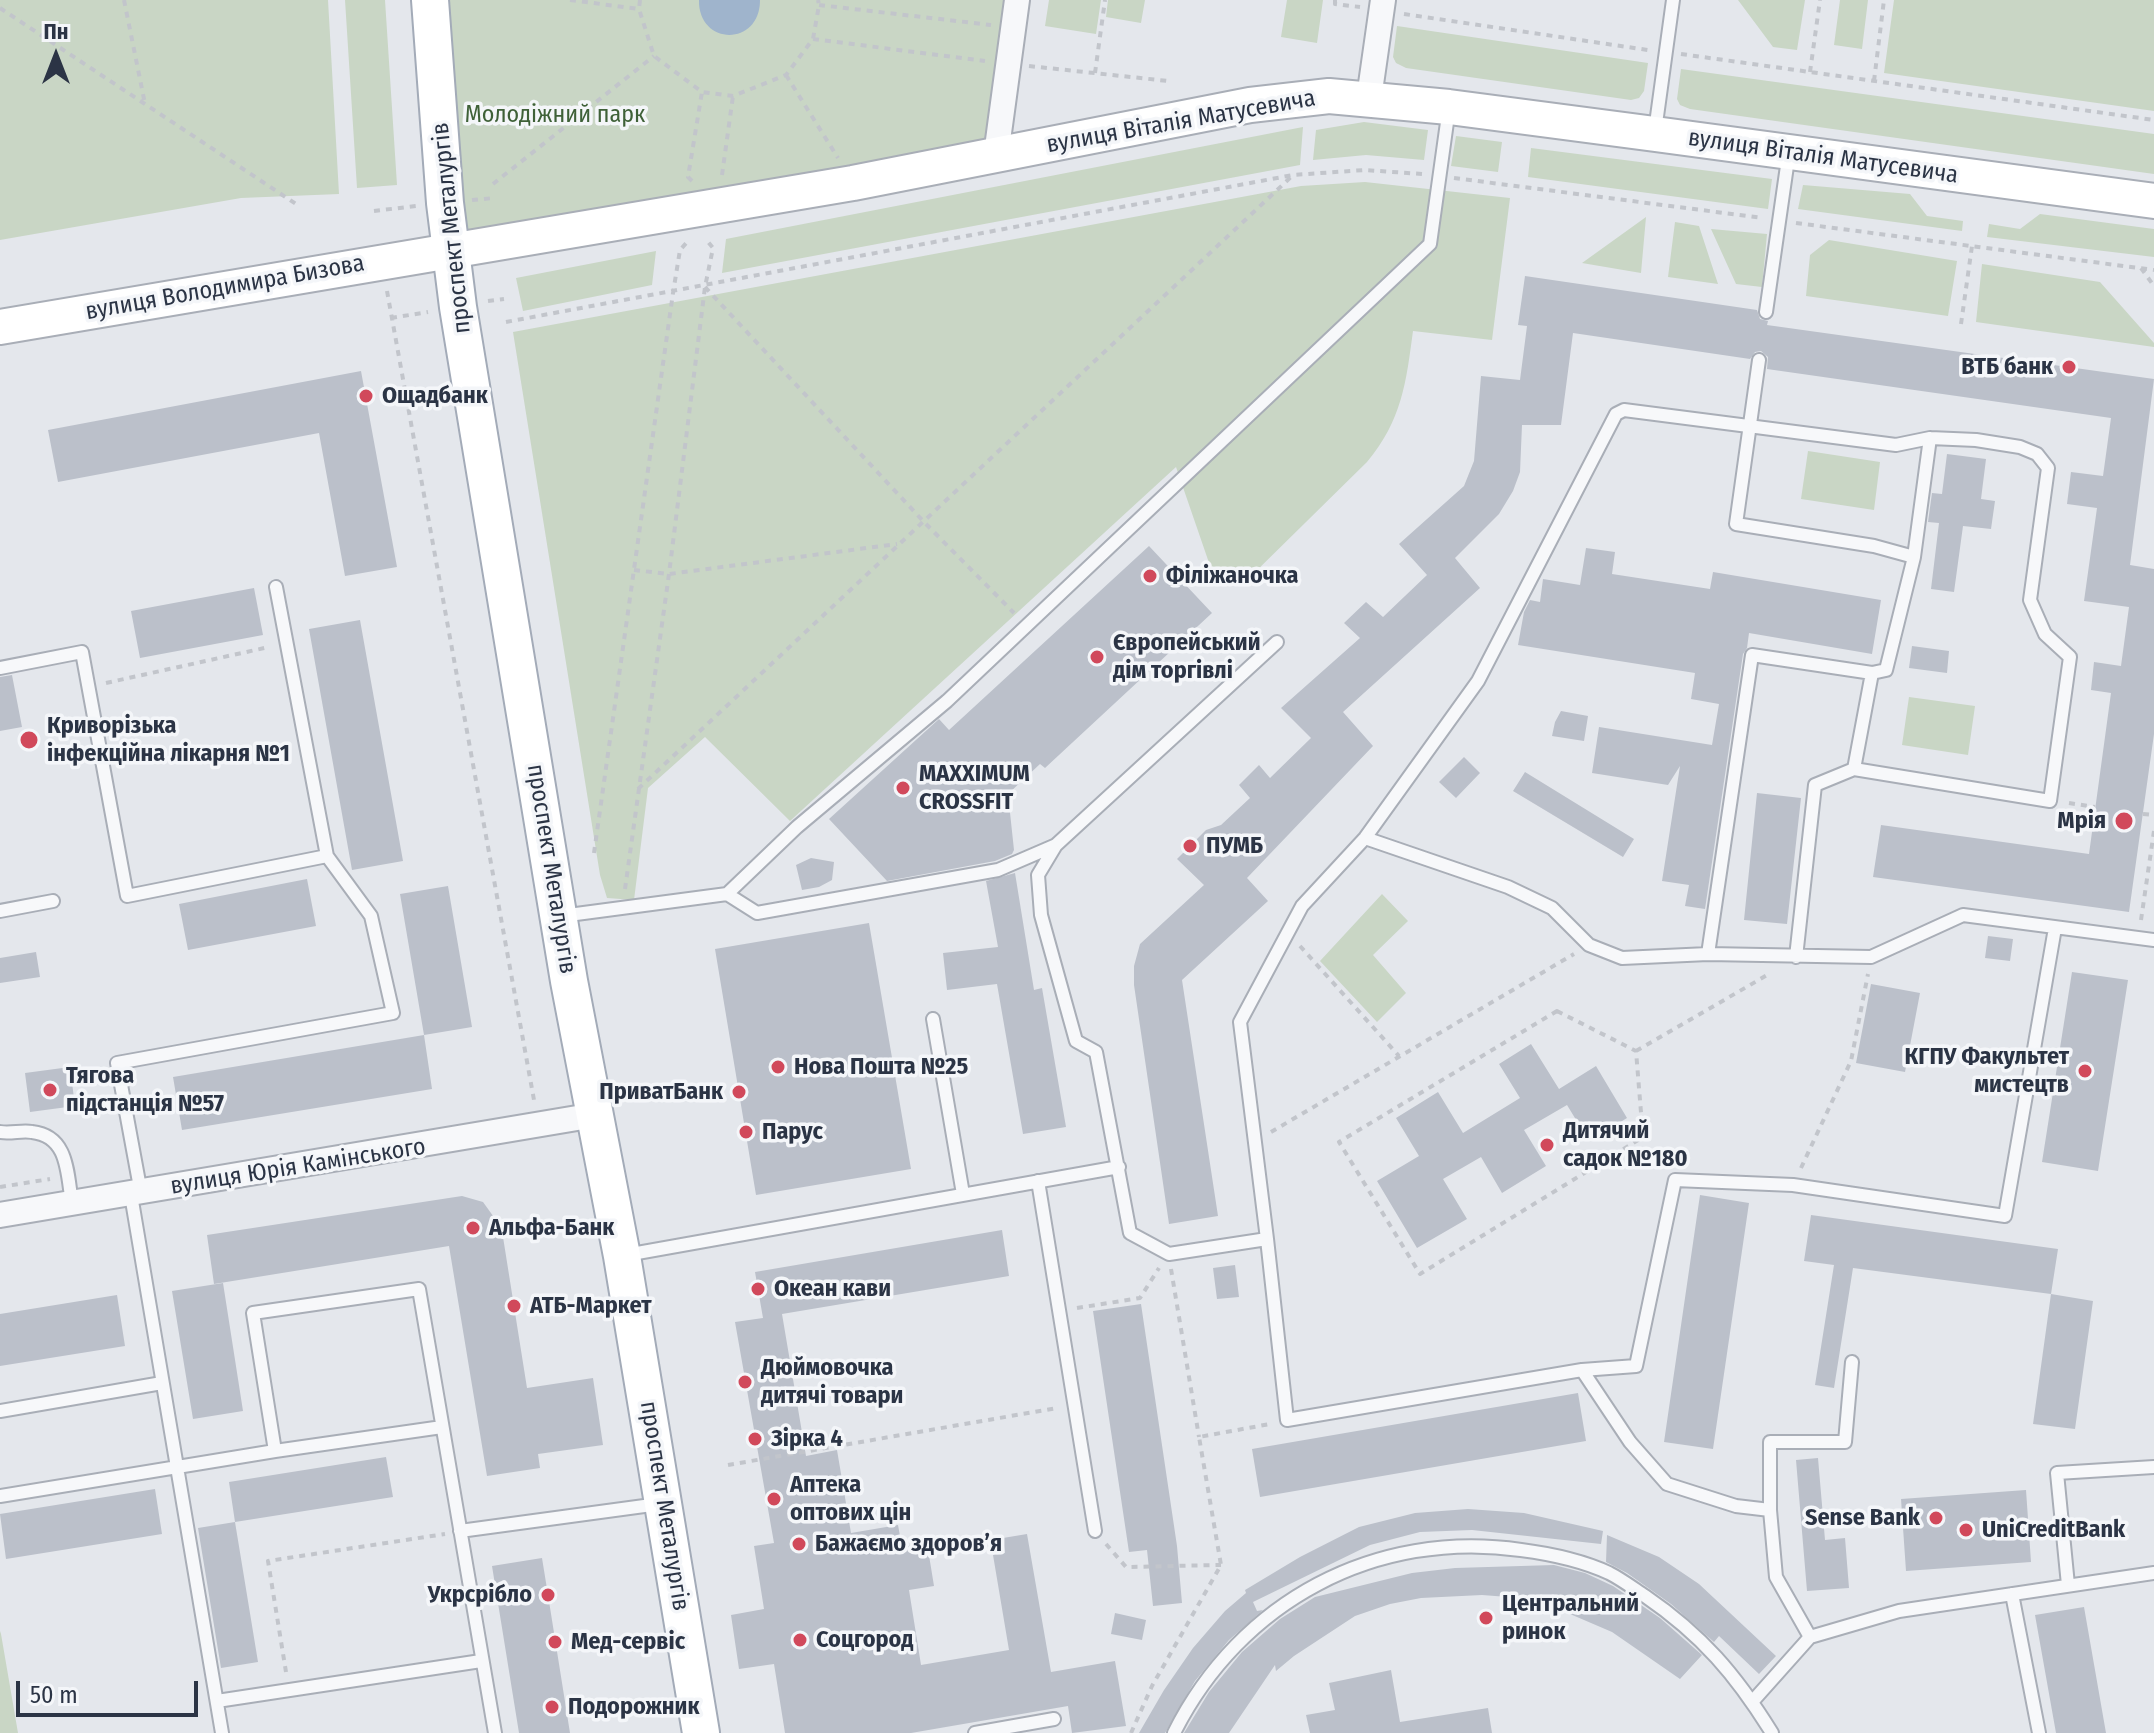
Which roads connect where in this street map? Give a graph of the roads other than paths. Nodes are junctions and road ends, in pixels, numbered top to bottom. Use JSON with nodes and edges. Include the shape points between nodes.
{"nodes":[{"id":1,"x":430,"y":0,"type":"edge"},
{"id":2,"x":1017,"y":0,"type":"edge"},
{"id":3,"x":1673,"y":0,"type":"edge"},
{"id":4,"x":1382,"y":5,"type":"edge"},
{"id":5,"x":1369,"y":98,"type":"junction"},
{"id":6,"x":1449,"y":107,"type":"junction"},
{"id":7,"x":1655,"y":134,"type":"junction"},
{"id":8,"x":1789,"y":152,"type":"junction"},
{"id":9,"x":996,"y":155,"type":"junction"},
{"id":10,"x":2154,"y":201,"type":"edge"},
{"id":11,"x":450,"y":252,"type":"junction"},
{"id":12,"x":1766,"y":312,"type":"dead end"},
{"id":13,"x":0,"y":327,"type":"edge"},
{"id":14,"x":1759,"y":360,"type":"dead end"},
{"id":15,"x":1749,"y":427,"type":"junction"},
{"id":16,"x":1930,"y":438,"type":"junction"},
{"id":17,"x":1914,"y":557,"type":"junction"},
{"id":18,"x":276,"y":587,"type":"dead end"},
{"id":19,"x":1277,"y":642,"type":"dead end"},
{"id":20,"x":0,"y":668,"type":"edge"},
{"id":21,"x":1872,"y":673,"type":"junction"},
{"id":22,"x":1854,"y":769,"type":"junction"},
{"id":23,"x":1365,"y":838,"type":"junction"},
{"id":24,"x":1056,"y":845,"type":"junction"},
{"id":25,"x":327,"y":856,"type":"junction"},
{"id":26,"x":727,"y":894,"type":"junction"},
{"id":27,"x":53,"y":901,"type":"dead end"},
{"id":28,"x":0,"y":911,"type":"edge"},
{"id":29,"x":558,"y":916,"type":"junction"},
{"id":30,"x":2055,"y":928,"type":"junction"},
{"id":31,"x":2154,"y":940,"type":"edge"},
{"id":32,"x":1708,"y":954,"type":"junction"},
{"id":33,"x":1796,"y":957,"type":"junction"},
{"id":34,"x":933,"y":1019,"type":"dead end"},
{"id":35,"x":595,"y":1115,"type":"junction"},
{"id":36,"x":0,"y":1132,"type":"edge"},
{"id":37,"x":1119,"y":1167,"type":"junction"},
{"id":38,"x":1038,"y":1181,"type":"junction"},
{"id":39,"x":136,"y":1194,"type":"junction"},
{"id":40,"x":963,"y":1194,"type":"junction"},
{"id":41,"x":72,"y":1203,"type":"junction"},
{"id":42,"x":0,"y":1215,"type":"edge"},
{"id":43,"x":1267,"y":1239,"type":"junction"},
{"id":44,"x":622,"y":1256,"type":"junction"},
{"id":45,"x":1852,"y":1362,"type":"dead end"},
{"id":46,"x":1582,"y":1370,"type":"junction"},
{"id":47,"x":162,"y":1383,"type":"junction"},
{"id":48,"x":0,"y":1411,"type":"edge"},
{"id":49,"x":442,"y":1427,"type":"junction"},
{"id":50,"x":275,"y":1451,"type":"junction"},
{"id":51,"x":177,"y":1467,"type":"junction"},
{"id":52,"x":2154,"y":1467,"type":"edge"},
{"id":53,"x":0,"y":1496,"type":"edge"},
{"id":54,"x":664,"y":1504,"type":"junction"},
{"id":55,"x":1770,"y":1510,"type":"junction"},
{"id":56,"x":460,"y":1531,"type":"junction"},
{"id":57,"x":1095,"y":1531,"type":"road end"},
{"id":58,"x":2154,"y":1573,"type":"edge"},
{"id":59,"x":2068,"y":1585,"type":"junction"},
{"id":60,"x":2012,"y":1594,"type":"junction"},
{"id":61,"x":1810,"y":1637,"type":"junction"},
{"id":62,"x":481,"y":1661,"type":"junction"},
{"id":63,"x":217,"y":1701,"type":"junction"},
{"id":64,"x":1752,"y":1702,"type":"junction"},
{"id":65,"x":1054,"y":1719,"type":"dead end"},
{"id":66,"x":222,"y":1733,"type":"edge"},
{"id":67,"x":495,"y":1733,"type":"edge"},
{"id":68,"x":701,"y":1733,"type":"edge"},
{"id":69,"x":975,"y":1733,"type":"edge"},
{"id":70,"x":1174,"y":1733,"type":"edge"},
{"id":71,"x":1772,"y":1733,"type":"edge"},
{"id":72,"x":2039,"y":1733,"type":"edge"}],
"edges":[{"from":1,"to":11,"type":"main road","name":"проспект Металургів"},
{"from":2,"to":9,"type":"street"},
{"from":3,"to":7,"type":"lane"},
{"from":4,"to":5,"type":"street"},
{"from":5,"to":6,"type":"street","name":"вулиця Віталія Матусевича"},
{"from":5,"to":9,"type":"street","name":"вулиця Віталія Матусевича","via":[[1291,98]]},
{"from":6,"to":7,"type":"street","name":"вулиця Віталія Матусевича"},
{"from":6,"to":26,"type":"lane","via":[[1430,244],[947,701],[797,827]]},
{"from":7,"to":8,"type":"street","name":"вулиця Віталія Матусевича"},
{"from":8,"to":10,"type":"street","name":"вулиця Віталія Матусевича"},
{"from":8,"to":12,"type":"lane"},
{"from":9,"to":11,"type":"street","name":"вулиця Віталія Матусевича"},
{"from":11,"to":13,"type":"street","name":"вулиця Володимира Бизова"},
{"from":11,"to":29,"type":"main road","name":"проспект Металургів"},
{"from":14,"to":15,"type":"lane"},
{"from":15,"to":16,"type":"lane","via":[[1896,445]]},
{"from":15,"to":17,"type":"lane","via":[[1736,524]]},
{"from":15,"to":23,"type":"lane","via":[[1624,410],[1616,414],[1478,681]]},
{"from":16,"to":17,"type":"lane"},
{"from":16,"to":22,"type":"lane","via":[[2020,447],[2037,454],[2048,468],[2030,600],[2045,634],[2070,657],[2050,801]]},
{"from":17,"to":21,"type":"lane","via":[[1886,670]]},
{"from":18,"to":25,"type":"lane"},
{"from":19,"to":24,"type":"lane"},
{"from":20,"to":25,"type":"lane","via":[[82,652],[127,896]]},
{"from":21,"to":22,"type":"lane"},
{"from":21,"to":32,"type":"lane","via":[[1752,655]]},
{"from":22,"to":33,"type":"lane","via":[[1815,785]]},
{"from":23,"to":32,"type":"lane","via":[[1508,887],[1552,908],[1589,945],[1622,958]]},
{"from":23,"to":43,"type":"lane","via":[[1302,906],[1240,1022]]},
{"from":24,"to":26,"type":"lane","via":[[998,870],[757,913]]},
{"from":24,"to":37,"type":"lane","via":[[1038,875],[1041,915],[1076,1041],[1096,1052]]},
{"from":25,"to":39,"type":"lane","via":[[371,916],[393,1013],[117,1063]]},
{"from":26,"to":29,"type":"lane"},
{"from":27,"to":28,"type":"lane"},
{"from":29,"to":35,"type":"main road","name":"проспект Металургів"},
{"from":30,"to":31,"type":"lane"},
{"from":30,"to":33,"type":"lane","via":[[1963,915],[1871,957]]},
{"from":30,"to":46,"type":"lane","via":[[2005,1216],[1793,1185],[1675,1180],[1636,1366]]},
{"from":32,"to":33,"type":"lane"},
{"from":34,"to":40,"type":"lane"},
{"from":35,"to":39,"type":"street","name":"вулиця Юрія Камінського"},
{"from":35,"to":44,"type":"main road","name":"проспект Металургів"},
{"from":36,"to":41,"type":"lane","via":[[30,1131],[60,1145]]},
{"from":37,"to":38,"type":"lane"},
{"from":37,"to":43,"type":"lane","via":[[1130,1233],[1169,1254]]},
{"from":38,"to":40,"type":"lane"},
{"from":38,"to":57,"type":"lane"},
{"from":39,"to":41,"type":"street","name":"вулиця Юрія Камінського"},
{"from":39,"to":47,"type":"lane"},
{"from":40,"to":44,"type":"lane"},
{"from":41,"to":42,"type":"street","name":"вулиця Юрія Камінського"},
{"from":43,"to":46,"type":"lane","via":[[1287,1420]]},
{"from":44,"to":54,"type":"main road","name":"проспект Металургів"},
{"from":45,"to":55,"type":"lane","via":[[1845,1442],[1770,1442]]},
{"from":46,"to":55,"type":"lane","via":[[1630,1442],[1667,1484],[1736,1506]]},
{"from":47,"to":48,"type":"lane"},
{"from":47,"to":51,"type":"lane"},
{"from":49,"to":50,"type":"lane"},
{"from":49,"to":50,"type":"lane","via":[[419,1289],[253,1313]]},
{"from":49,"to":56,"type":"lane"},
{"from":50,"to":51,"type":"lane"},
{"from":51,"to":53,"type":"lane"},
{"from":51,"to":63,"type":"lane"},
{"from":52,"to":59,"type":"lane","via":[[2057,1473]]},
{"from":54,"to":56,"type":"lane"},
{"from":54,"to":68,"type":"main road","name":"проспект Металургів"},
{"from":55,"to":61,"type":"lane","via":[[1776,1577]]},
{"from":56,"to":62,"type":"lane"},
{"from":58,"to":59,"type":"lane"},
{"from":59,"to":60,"type":"lane"},
{"from":60,"to":61,"type":"lane","via":[[1899,1611]]},
{"from":60,"to":72,"type":"lane"},
{"from":61,"to":64,"type":"lane"},
{"from":62,"to":63,"type":"lane"},
{"from":62,"to":67,"type":"lane"},
{"from":63,"to":66,"type":"lane"},
{"from":64,"to":70,"type":"lane","via":[[1716,1655],[1612,1574],[1542,1552],[1449,1545],[1365,1563],[1287,1602],[1229,1652]]},
{"from":64,"to":71,"type":"lane"},
{"from":65,"to":69,"type":"lane"}]}
